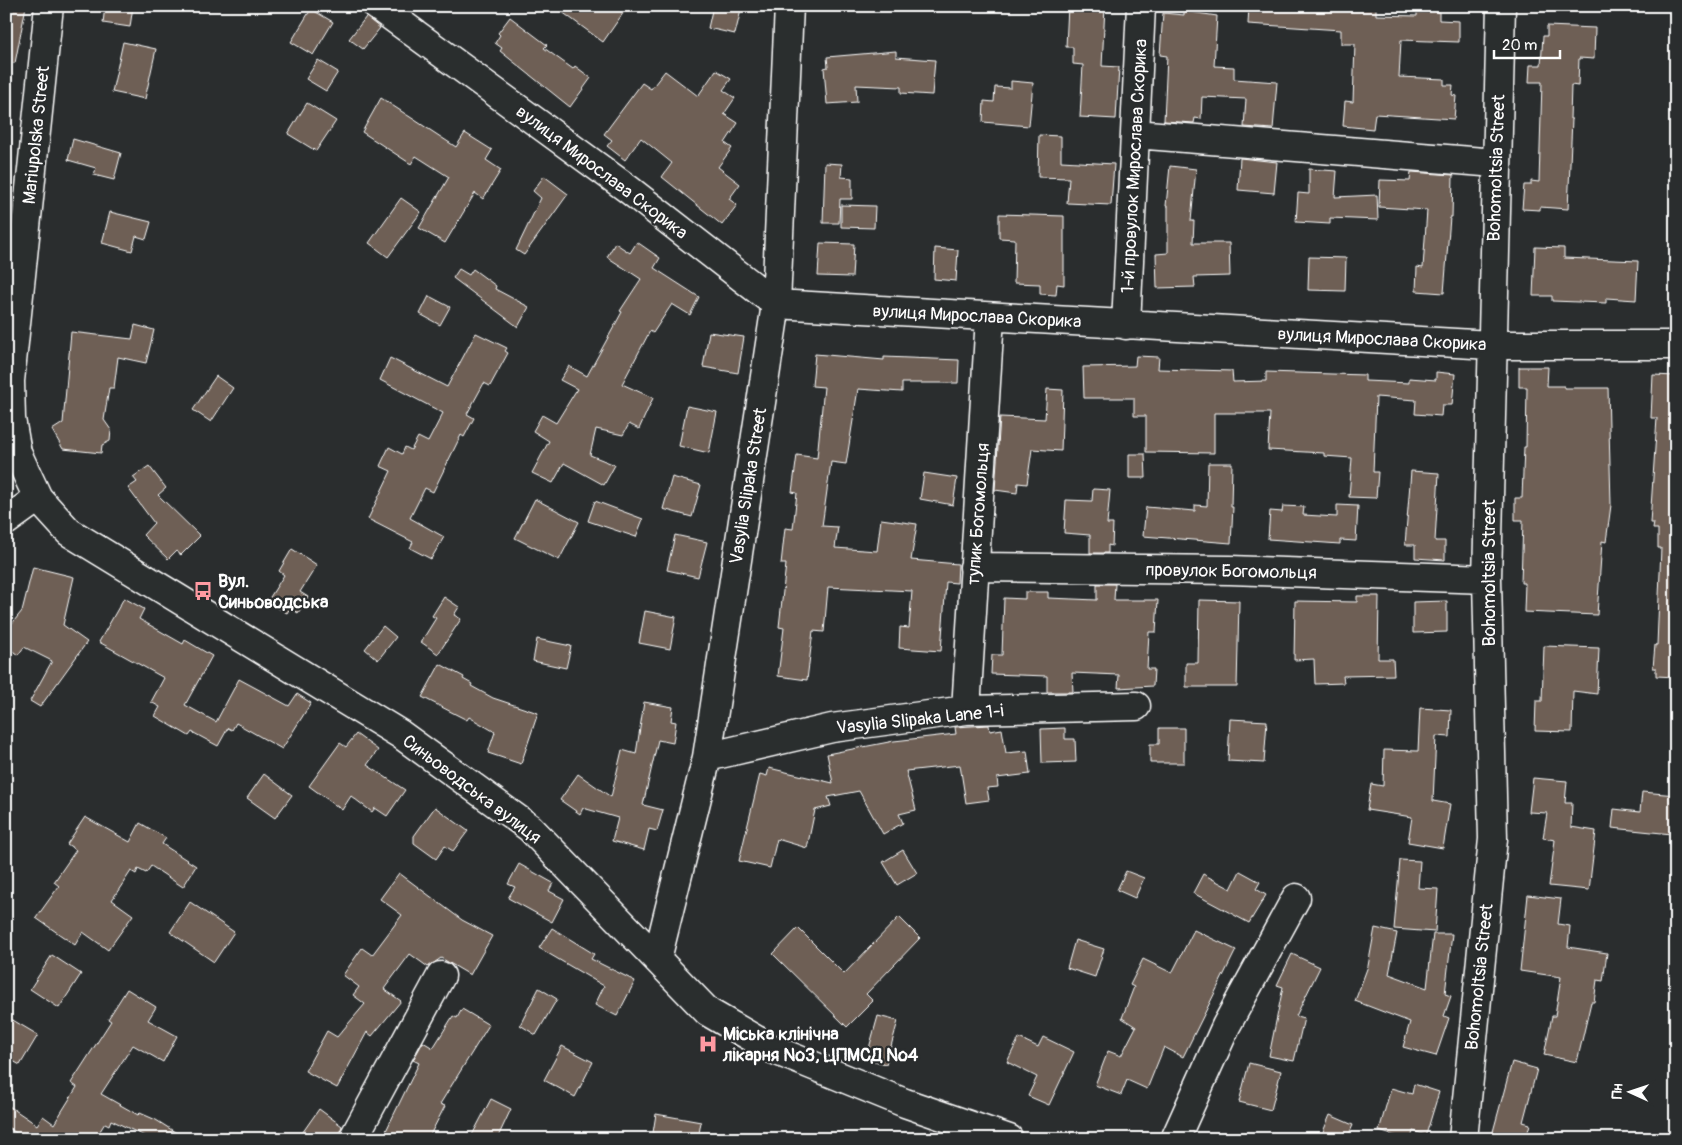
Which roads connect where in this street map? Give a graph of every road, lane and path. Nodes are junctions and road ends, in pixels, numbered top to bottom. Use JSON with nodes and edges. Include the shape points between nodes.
{"nodes":[{"id":1,"x":49,"y":6,"type":"edge"},
{"id":2,"x":378,"y":6,"type":"edge"},
{"id":3,"x":789,"y":6,"type":"edge"},
{"id":4,"x":1141,"y":6,"type":"edge"},
{"id":5,"x":1501,"y":6,"type":"edge"},
{"id":6,"x":1135,"y":134,"type":"junction"},
{"id":7,"x":1496,"y":163,"type":"junction"},
{"id":8,"x":776,"y":304,"type":"junction"},
{"id":9,"x":990,"y":317,"type":"junction"},
{"id":10,"x":1126,"y":325,"type":"junction"},
{"id":11,"x":1491,"y":345,"type":"junction"},
{"id":12,"x":1676,"y":345,"type":"edge"},
{"id":13,"x":38,"y":498,"type":"junction"},
{"id":14,"x":6,"y":521,"type":"edge"},
{"id":15,"x":974,"y":567,"type":"junction"},
{"id":16,"x":1487,"y":579,"type":"junction"},
{"id":17,"x":1136,"y":706,"type":"dead end"},
{"id":18,"x":966,"y":710,"type":"junction"},
{"id":19,"x":707,"y":757,"type":"junction"},
{"id":20,"x":1296,"y":898,"type":"dead end"},
{"id":21,"x":657,"y":959,"type":"junction"},
{"id":22,"x":441,"y":976,"type":"dead end"},
{"id":23,"x":352,"y":1139,"type":"edge"},
{"id":24,"x":1009,"y":1139,"type":"edge"},
{"id":25,"x":1175,"y":1139,"type":"edge"},
{"id":26,"x":1463,"y":1139,"type":"edge"}],
"edges":[{"from":1,"to":13,"type":"street","name":"Mariupolska Street","via":[[10,381],[11,419],[17,453]]},
{"from":2,"to":8,"type":"street","name":"вулиця Мирослава Скорика","via":[[628,189]]},
{"from":3,"to":8,"type":"street","name":"Vasylia Slipaka Street"},
{"from":4,"to":6,"type":"street","name":"1-й провулок Мирослава Скорика"},
{"from":5,"to":7,"type":"street","name":"Bohomoltsia Street"},
{"from":6,"to":7,"type":"street"},
{"from":6,"to":10,"type":"street","name":"1-й провулок Мирослава Скорика"},
{"from":7,"to":11,"type":"street","name":"Bohomoltsia Street"},
{"from":8,"to":9,"type":"street","name":"вулиця Мирослава Скорика"},
{"from":8,"to":19,"type":"street","name":"Vasylia Slipaka Street"},
{"from":9,"to":10,"type":"street","name":"вулиця Мирослава Скорика"},
{"from":9,"to":15,"type":"street","name":"тупик Богомольця"},
{"from":10,"to":11,"type":"street","name":"вулиця Мирослава Скорика"},
{"from":11,"to":12,"type":"street","name":"вулиця Мирослава Скорика"},
{"from":11,"to":16,"type":"street","name":"Bohomoltsia Street"},
{"from":13,"to":14,"type":"street"},
{"from":13,"to":21,"type":"street","name":"Синьоводська вулиця","via":[[69,532],[400,734],[530,828]]},
{"from":15,"to":16,"type":"street","name":"провулок Богомольця","via":[[1230,570]]},
{"from":15,"to":18,"type":"street","name":"тупик Богомольця"},
{"from":16,"to":26,"type":"street","name":"Bohomoltsia Street","via":[[1493,839]]},
{"from":17,"to":18,"type":"street","name":"Vasylia Slipaka Lane 1-i"},
{"from":18,"to":19,"type":"street","name":"Vasylia Slipaka Lane 1-i","via":[[832,728]]},
{"from":19,"to":21,"type":"street","name":"Vasylia Slipaka Street"},
{"from":20,"to":25,"type":"street","via":[[1226,1026]]},
{"from":21,"to":24,"type":"street","name":"Синьоводська вулиця","via":[[708,1012],[772,1049],[905,1103]]},
{"from":22,"to":23,"type":"street"}]}
